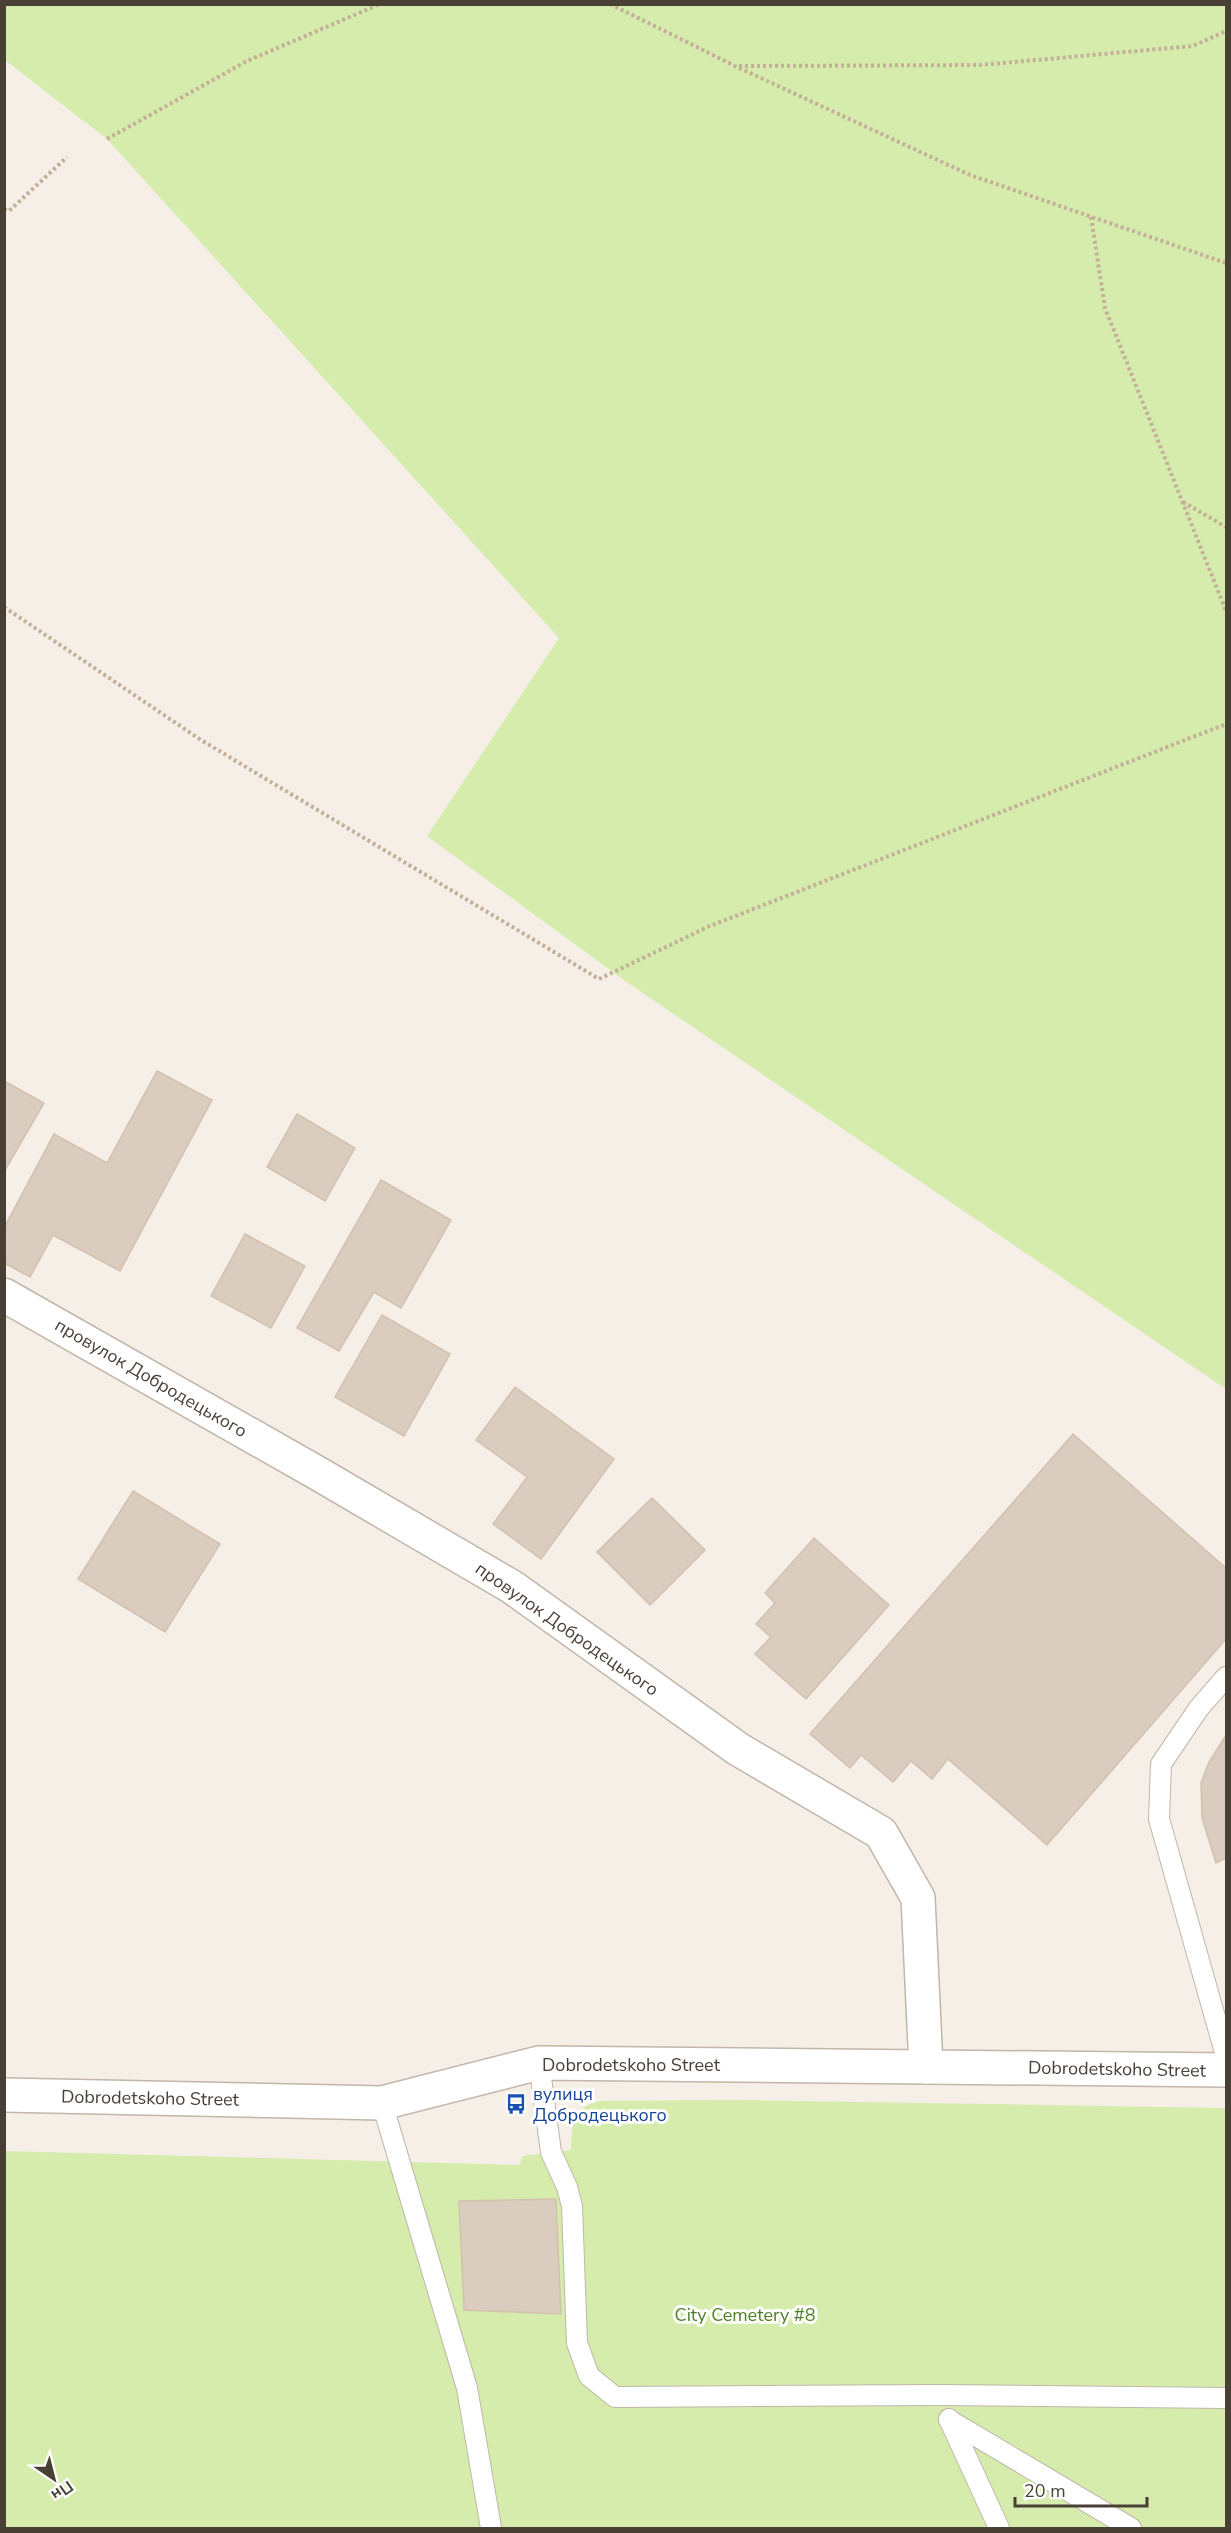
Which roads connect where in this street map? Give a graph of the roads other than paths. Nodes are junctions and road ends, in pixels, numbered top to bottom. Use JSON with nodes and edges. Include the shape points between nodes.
{"nodes":[{"id":1,"x":4,"y":1295,"type":"edge"},
{"id":2,"x":1227,"y":1677,"type":"edge"},
{"id":3,"x":1227,"y":2056,"type":"edge"},
{"id":4,"x":539,"y":2063,"type":"junction"},
{"id":5,"x":926,"y":2067,"type":"junction"},
{"id":6,"x":1227,"y":2070,"type":"edge"},
{"id":7,"x":4,"y":2095,"type":"edge"},
{"id":8,"x":382,"y":2103,"type":"junction"},
{"id":9,"x":937,"y":2395,"type":"junction"},
{"id":10,"x":1227,"y":2398,"type":"edge"},
{"id":11,"x":950,"y":2420,"type":"junction"},
{"id":12,"x":491,"y":2529,"type":"edge"},
{"id":13,"x":999,"y":2529,"type":"edge"},
{"id":14,"x":1131,"y":2529,"type":"edge"}],
"edges":[{"from":1,"to":5,"type":"street","name":"провулок Добродецького","via":[[512,1587],[738,1749],[881,1833],[918,1898]]},
{"from":2,"to":3,"type":"lane","via":[[1199,1708],[1161,1764],[1159,1819]]},
{"from":4,"to":5,"type":"street","name":"Dobrodetskoho Street"},
{"from":4,"to":8,"type":"street","name":"Dobrodetskoho Street"},
{"from":4,"to":9,"type":"lane","via":[[551,2152],[572,2206],[578,2343],[589,2376],[615,2397]]},
{"from":5,"to":6,"type":"street","name":"Dobrodetskoho Street"},
{"from":7,"to":8,"type":"street","name":"Dobrodetskoho Street"},
{"from":8,"to":12,"type":"lane","via":[[467,2388]]},
{"from":9,"to":10,"type":"lane"},
{"from":9,"to":11,"type":"lane"},
{"from":11,"to":13,"type":"lane"},
{"from":11,"to":14,"type":"lane"}]}
